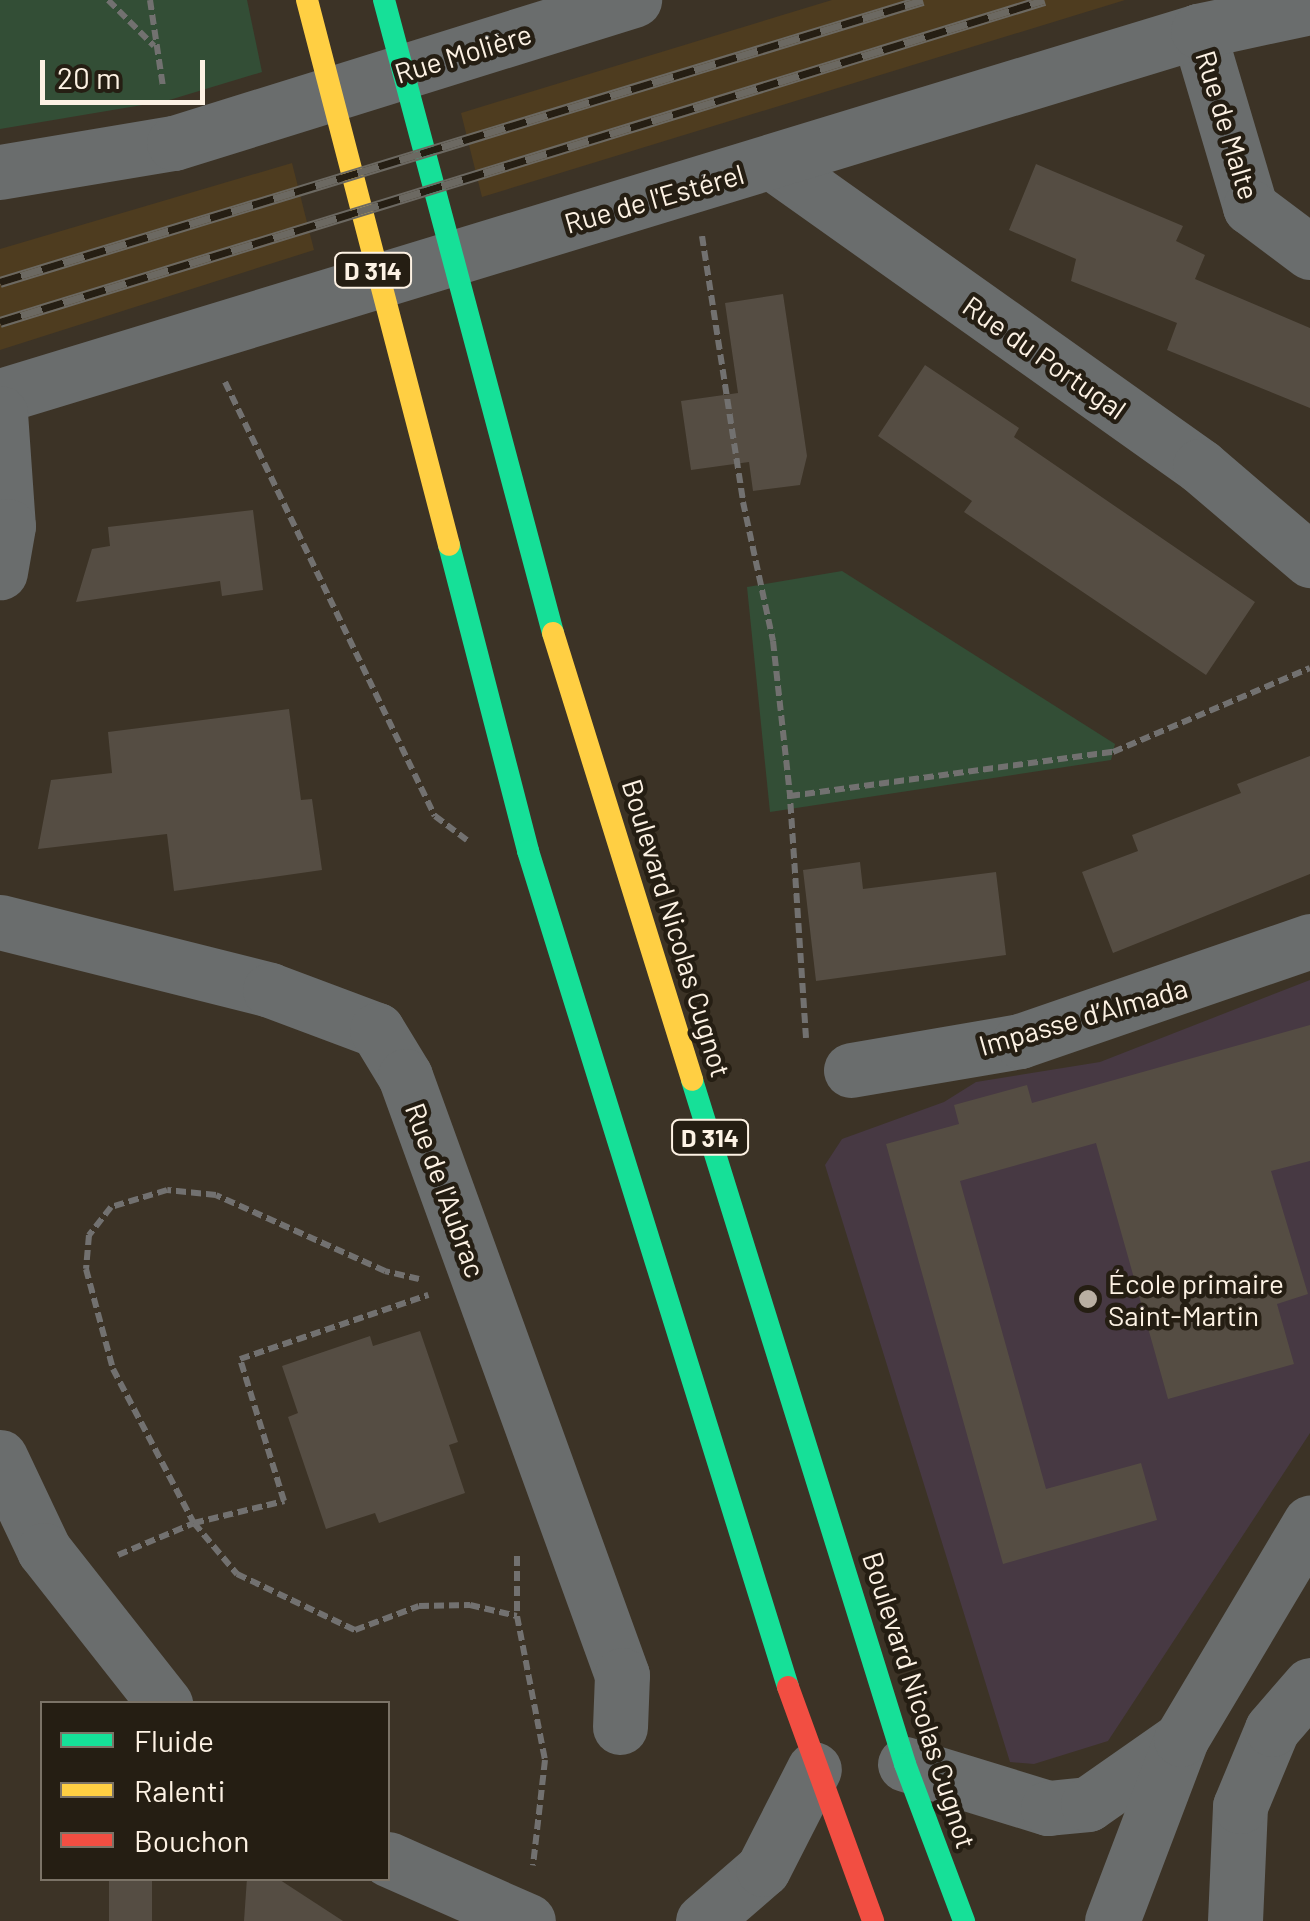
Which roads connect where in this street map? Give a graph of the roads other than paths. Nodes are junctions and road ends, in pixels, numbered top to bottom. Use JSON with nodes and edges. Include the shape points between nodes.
{"nodes":[{"id":1,"x":634,"y":0,"type":"edge"},
{"id":2,"x":385,"y":2,"type":"edge"},
{"id":3,"x":308,"y":7,"type":"edge"},
{"id":4,"x":1310,"y":7,"type":"edge"},
{"id":5,"x":1198,"y":31,"type":"junction"},
{"id":6,"x":772,"y":163,"type":"junction"},
{"id":7,"x":0,"y":172,"type":"edge"},
{"id":8,"x":1310,"y":252,"type":"edge"},
{"id":9,"x":0,"y":396,"type":"edge"},
{"id":10,"x":0,"y":413,"type":"edge"},
{"id":11,"x":1310,"y":560,"type":"edge"},
{"id":12,"x":0,"y":572,"type":"edge"},
{"id":13,"x":0,"y":922,"type":"edge"},
{"id":14,"x":1310,"y":941,"type":"edge"},
{"id":15,"x":851,"y":1070,"type":"road end"},
{"id":16,"x":0,"y":1457,"type":"edge"},
{"id":17,"x":1310,"y":1523,"type":"edge"},
{"id":18,"x":36,"y":1556,"type":"edge"},
{"id":19,"x":1310,"y":1685,"type":"edge"},
{"id":20,"x":162,"y":1701,"type":"edge"},
{"id":21,"x":620,"y":1727,"type":"dead end"},
{"id":22,"x":1181,"y":1740,"type":"junction"},
{"id":23,"x":906,"y":1764,"type":"junction"},
{"id":24,"x":814,"y":1769,"type":"junction"},
{"id":25,"x":390,"y":1862,"type":"edge"},
{"id":26,"x":437,"y":1903,"type":"edge"},
{"id":27,"x":522,"y":1918,"type":"edge"},
{"id":28,"x":703,"y":1921,"type":"edge"},
{"id":29,"x":872,"y":1921,"type":"edge"},
{"id":30,"x":964,"y":1921,"type":"edge"},
{"id":31,"x":1112,"y":1921,"type":"edge"},
{"id":32,"x":1236,"y":1921,"type":"edge"}],
"edges":[{"from":1,"to":7,"type":"street","name":"Rue Molière","via":[[174,143]]},
{"from":2,"to":23,"type":"main road","name":"Boulevard Nicolas Cugnot","number":"D 314","via":[[515,510]]},
{"from":3,"to":24,"type":"main road","number":"D 314","via":[[437,524],[528,851]]},
{"from":4,"to":5,"type":"street","name":"Rue de l'Estérel"},
{"from":5,"to":6,"type":"street","name":"Rue de l'Estérel"},
{"from":5,"to":8,"type":"street","name":"Rue de Malte","via":[[1250,208]]},
{"from":6,"to":9,"type":"street","name":"Rue de l'Estérel"},
{"from":6,"to":11,"type":"street","name":"Rue du Portugal","via":[[1200,466]]},
{"from":10,"to":12,"type":"street","via":[[8,526]]},
{"from":13,"to":21,"type":"street","name":"Rue de l'Aubrac","via":[[270,990],[377,1030],[405,1076],[468,1290],[622,1675]]},
{"from":14,"to":15,"type":"street","name":"Impasse d’Almada","via":[[1020,1041]]},
{"from":16,"to":18,"type":"street"},
{"from":17,"to":22,"type":"street"},
{"from":18,"to":20,"type":"street"},
{"from":19,"to":32,"type":"street","via":[[1272,1729],[1240,1806]]},
{"from":22,"to":23,"type":"street","via":[[1088,1804],[1048,1808]]},
{"from":22,"to":31,"type":"street"},
{"from":23,"to":30,"type":"main road","name":"Boulevard Nicolas Cugnot","number":"D 314"},
{"from":24,"to":28,"type":"street","via":[[764,1870]]},
{"from":24,"to":29,"type":"main road"},
{"from":25,"to":26,"type":"street"},
{"from":26,"to":27,"type":"street"}]}
